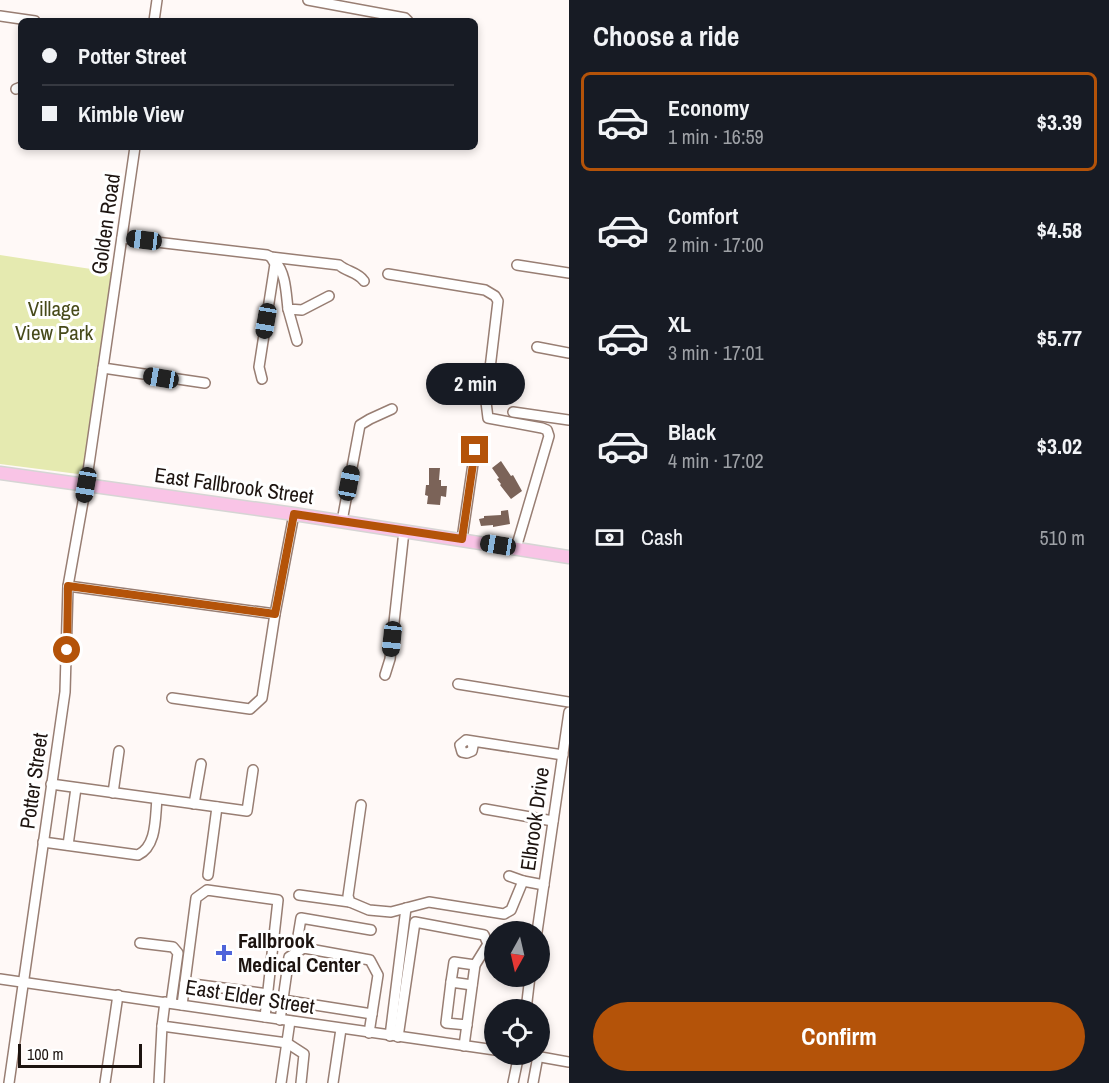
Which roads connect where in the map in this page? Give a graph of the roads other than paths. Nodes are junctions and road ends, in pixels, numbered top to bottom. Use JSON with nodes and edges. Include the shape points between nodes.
{"nodes":[{"id":1,"x":157,"y":0,"type":"edge"},
{"id":2,"x":308,"y":0,"type":"edge"},
{"id":3,"x":0,"y":16,"type":"edge"},
{"id":4,"x":154,"y":18,"type":"edge"},
{"id":5,"x":405,"y":18,"type":"edge"},
{"id":6,"x":18,"y":19,"type":"edge"},
{"id":7,"x":135,"y":150,"type":"edge"},
{"id":8,"x":122,"y":238,"type":"junction"},
{"id":9,"x":272,"y":258,"type":"junction"},
{"id":10,"x":517,"y":265,"type":"dead end"},
{"id":11,"x":569,"y":273,"type":"edge"},
{"id":12,"x":388,"y":274,"type":"dead end"},
{"id":13,"x":364,"y":281,"type":"dead end"},
{"id":14,"x":329,"y":296,"type":"dead end"},
{"id":15,"x":288,"y":309,"type":"junction"},
{"id":16,"x":297,"y":340,"type":"dead end"},
{"id":17,"x":537,"y":347,"type":"dead end"},
{"id":18,"x":569,"y":353,"type":"edge"},
{"id":19,"x":103,"y":368,"type":"junction"},
{"id":20,"x":262,"y":379,"type":"dead end"},
{"id":21,"x":205,"y":383,"type":"dead end"},
{"id":22,"x":392,"y":410,"type":"dead end"},
{"id":23,"x":513,"y":412,"type":"dead end"},
{"id":24,"x":569,"y":420,"type":"edge"},
{"id":25,"x":475,"y":450,"type":"dead end"},
{"id":26,"x":0,"y":473,"type":"edge"},
{"id":27,"x":86,"y":485,"type":"junction"},
{"id":28,"x":294,"y":514,"type":"junction"},
{"id":29,"x":342,"y":521,"type":"junction"},
{"id":30,"x":404,"y":531,"type":"junction"},
{"id":31,"x":462,"y":539,"type":"junction"},
{"id":32,"x":516,"y":548,"type":"junction"},
{"id":33,"x":569,"y":557,"type":"edge"},
{"id":34,"x":68,"y":586,"type":"junction"},
{"id":35,"x":275,"y":614,"type":"junction"},
{"id":36,"x":385,"y":675,"type":"dead end"},
{"id":37,"x":458,"y":684,"type":"dead end"},
{"id":38,"x":172,"y":698,"type":"dead end"},
{"id":39,"x":569,"y":702,"type":"edge"},
{"id":40,"x":569,"y":712,"type":"edge"},
{"id":41,"x":475,"y":741,"type":"dead end"},
{"id":42,"x":567,"y":744,"type":"edge"},
{"id":43,"x":119,"y":752,"type":"dead end"},
{"id":44,"x":563,"y":755,"type":"junction"},
{"id":45,"x":201,"y":764,"type":"dead end"},
{"id":46,"x":253,"y":770,"type":"dead end"},
{"id":47,"x":51,"y":784,"type":"junction"},
{"id":48,"x":75,"y":788,"type":"junction"},
{"id":49,"x":113,"y":793,"type":"junction"},
{"id":50,"x":157,"y":799,"type":"junction"},
{"id":51,"x":195,"y":804,"type":"junction"},
{"id":52,"x":361,"y":805,"type":"dead end"},
{"id":53,"x":217,"y":807,"type":"junction"},
{"id":54,"x":485,"y":809,"type":"dead end"},
{"id":55,"x":553,"y":821,"type":"junction"},
{"id":56,"x":43,"y":842,"type":"junction"},
{"id":57,"x":68,"y":845,"type":"junction"},
{"id":58,"x":208,"y":874,"type":"dead end"},
{"id":59,"x":509,"y":876,"type":"dead end"},
{"id":60,"x":523,"y":882,"type":"junction"},
{"id":61,"x":544,"y":885,"type":"junction"},
{"id":62,"x":299,"y":895,"type":"dead end"},
{"id":63,"x":350,"y":902,"type":"junction"},
{"id":64,"x":406,"y":909,"type":"junction"},
{"id":65,"x":539,"y":921,"type":"edge"},
{"id":66,"x":371,"y":930,"type":"dead end"},
{"id":67,"x":484,"y":935,"type":"edge"},
{"id":68,"x":140,"y":943,"type":"dead end"},
{"id":69,"x":294,"y":954,"type":"junction"},
{"id":70,"x":484,"y":954,"type":"edge"},
{"id":71,"x":475,"y":965,"type":"junction"},
{"id":72,"x":0,"y":979,"type":"edge"},
{"id":73,"x":451,"y":982,"type":"junction"},
{"id":74,"x":25,"y":983,"type":"junction"},
{"id":75,"x":185,"y":983,"type":"junction"},
{"id":76,"x":472,"y":985,"type":"junction"},
{"id":77,"x":268,"y":994,"type":"junction"},
{"id":78,"x":118,"y":995,"type":"junction"},
{"id":79,"x":283,"y":1000,"type":"junction"},
{"id":80,"x":168,"y":1003,"type":"junction"},
{"id":81,"x":182,"y":1005,"type":"junction"},
{"id":82,"x":372,"y":1014,"type":"junction"},
{"id":83,"x":265,"y":1017,"type":"junction"},
{"id":84,"x":285,"y":1020,"type":"junction"},
{"id":85,"x":162,"y":1026,"type":"junction"},
{"id":86,"x":467,"y":1026,"type":"junction"},
{"id":87,"x":341,"y":1029,"type":"junction"},
{"id":88,"x":369,"y":1033,"type":"junction"},
{"id":89,"x":394,"y":1036,"type":"junction"},
{"id":90,"x":287,"y":1043,"type":"junction"},
{"id":91,"x":464,"y":1046,"type":"junction"},
{"id":92,"x":484,"y":1049,"type":"edge"},
{"id":93,"x":550,"y":1058,"type":"edge"},
{"id":94,"x":569,"y":1062,"type":"edge"},
{"id":95,"x":518,"y":1065,"type":"edge"},
{"id":96,"x":536,"y":1065,"type":"edge"},
{"id":97,"x":9,"y":1083,"type":"edge"},
{"id":98,"x":105,"y":1083,"type":"edge"},
{"id":99,"x":159,"y":1083,"type":"edge"},
{"id":100,"x":282,"y":1083,"type":"edge"},
{"id":101,"x":301,"y":1083,"type":"edge"},
{"id":102,"x":333,"y":1083,"type":"edge"},
{"id":103,"x":513,"y":1083,"type":"edge"},
{"id":104,"x":533,"y":1083,"type":"edge"}],
"edges":[{"from":1,"to":4,"type":"street"},
{"from":2,"to":5,"type":"street"},
{"from":3,"to":6,"type":"street"},
{"from":7,"to":8,"type":"street","name":"Golden Road"},
{"from":8,"to":9,"type":"street"},
{"from":8,"to":19,"type":"street","name":"Golden Road"},
{"from":9,"to":13,"type":"street","via":[[339,266],[360,275]]},
{"from":9,"to":15,"type":"street","via":[[279,266]]},
{"from":9,"to":20,"type":"street","via":[[274,275],[259,367]]},
{"from":10,"to":11,"type":"street"},
{"from":12,"to":32,"type":"street","via":[[485,290],[498,302],[486,402],[488,418],[542,428],[549,436]]},
{"from":14,"to":15,"type":"street","via":[[302,310]]},
{"from":15,"to":16,"type":"street"},
{"from":17,"to":18,"type":"street"},
{"from":19,"to":21,"type":"street"},
{"from":19,"to":27,"type":"street","name":"Golden Road"},
{"from":22,"to":29,"type":"street","via":[[360,425]]},
{"from":23,"to":24,"type":"street"},
{"from":25,"to":31,"type":"street"},
{"from":26,"to":27,"type":"main road","name":"East Fallbrook Street"},
{"from":27,"to":28,"type":"main road","name":"East Fallbrook Street"},
{"from":27,"to":34,"type":"street","name":"Potter Street"},
{"from":28,"to":29,"type":"main road","name":"East Fallbrook Street"},
{"from":28,"to":35,"type":"street"},
{"from":29,"to":30,"type":"main road","name":"East Fallbrook Street"},
{"from":30,"to":31,"type":"main road","name":"East Fallbrook Street"},
{"from":30,"to":36,"type":"street"},
{"from":31,"to":32,"type":"main road","name":"East Fallbrook Street"},
{"from":32,"to":33,"type":"main road","name":"East Fallbrook Street"},
{"from":34,"to":35,"type":"street"},
{"from":34,"to":47,"type":"street","name":"Potter Street","via":[[65,692]]},
{"from":35,"to":38,"type":"street","via":[[262,698],[254,708]]},
{"from":37,"to":39,"type":"street"},
{"from":40,"to":42,"type":"street","name":"Elbrook Drive"},
{"from":41,"to":44,"type":"street"},
{"from":42,"to":44,"type":"street","name":"Elbrook Drive"},
{"from":43,"to":49,"type":"street"},
{"from":44,"to":55,"type":"street","name":"Elbrook Drive"},
{"from":45,"to":51,"type":"street"},
{"from":46,"to":53,"type":"street","via":[[247,811]]},
{"from":47,"to":48,"type":"street"},
{"from":47,"to":56,"type":"street","name":"Potter Street"},
{"from":48,"to":49,"type":"street"},
{"from":48,"to":57,"type":"street"},
{"from":49,"to":50,"type":"street"},
{"from":50,"to":51,"type":"street"},
{"from":50,"to":57,"type":"street","via":[[151,843],[138,855]]},
{"from":51,"to":53,"type":"street"},
{"from":52,"to":63,"type":"street"},
{"from":53,"to":58,"type":"street"},
{"from":54,"to":55,"type":"street"},
{"from":55,"to":61,"type":"street","name":"Elbrook Drive"},
{"from":56,"to":57,"type":"street"},
{"from":56,"to":74,"type":"street","name":"Potter Street"},
{"from":59,"to":60,"type":"street"},
{"from":60,"to":61,"type":"street"},
{"from":60,"to":64,"type":"street","via":[[511,910],[504,914],[429,902]]},
{"from":61,"to":65,"type":"street","name":"Elbrook Drive"},
{"from":62,"to":63,"type":"street"},
{"from":63,"to":64,"type":"street","via":[[369,910]]},
{"from":64,"to":89,"type":"street"},
{"from":66,"to":69,"type":"street","via":[[301,918]]},
{"from":67,"to":89,"type":"street","via":[[415,922]]},
{"from":68,"to":80,"type":"street","via":[[173,947],[178,953]]},
{"from":69,"to":79,"type":"street","via":[[289,957]]},
{"from":69,"to":82,"type":"street","via":[[304,948],[370,960],[378,975]]},
{"from":70,"to":71,"type":"street"},
{"from":71,"to":73,"type":"street","via":[[454,962]]},
{"from":71,"to":76,"type":"street"},
{"from":72,"to":74,"type":"street","name":"East Elder Street"},
{"from":73,"to":76,"type":"street"},
{"from":73,"to":86,"type":"street","via":[[446,1023]]},
{"from":74,"to":78,"type":"street","name":"East Elder Street"},
{"from":74,"to":97,"type":"street","name":"Potter Street"},
{"from":75,"to":77,"type":"street"},
{"from":75,"to":77,"type":"street","via":[[196,898],[207,891],[278,900]]},
{"from":75,"to":81,"type":"street"},
{"from":76,"to":86,"type":"street"},
{"from":77,"to":83,"type":"street"},
{"from":78,"to":80,"type":"street","name":"East Elder Street"},
{"from":78,"to":98,"type":"street"},
{"from":79,"to":82,"type":"street"},
{"from":79,"to":84,"type":"street"},
{"from":80,"to":81,"type":"street","name":"East Elder Street"},
{"from":80,"to":85,"type":"street"},
{"from":81,"to":83,"type":"street","name":"East Elder Street"},
{"from":82,"to":88,"type":"street"},
{"from":83,"to":84,"type":"street","name":"East Elder Street"},
{"from":84,"to":87,"type":"street","name":"East Elder Street"},
{"from":84,"to":90,"type":"street"},
{"from":85,"to":90,"type":"street"},
{"from":85,"to":99,"type":"street"},
{"from":86,"to":91,"type":"street"},
{"from":87,"to":88,"type":"street","name":"East Elder Street"},
{"from":87,"to":102,"type":"street"},
{"from":88,"to":89,"type":"street","name":"East Elder Street"},
{"from":89,"to":91,"type":"street","name":"East Elder Street"},
{"from":90,"to":100,"type":"street"},
{"from":90,"to":101,"type":"street","via":[[304,1054]]},
{"from":91,"to":92,"type":"street","name":"East Elder Street"},
{"from":93,"to":94,"type":"street"},
{"from":95,"to":103,"type":"street"},
{"from":96,"to":104,"type":"street"}]}
